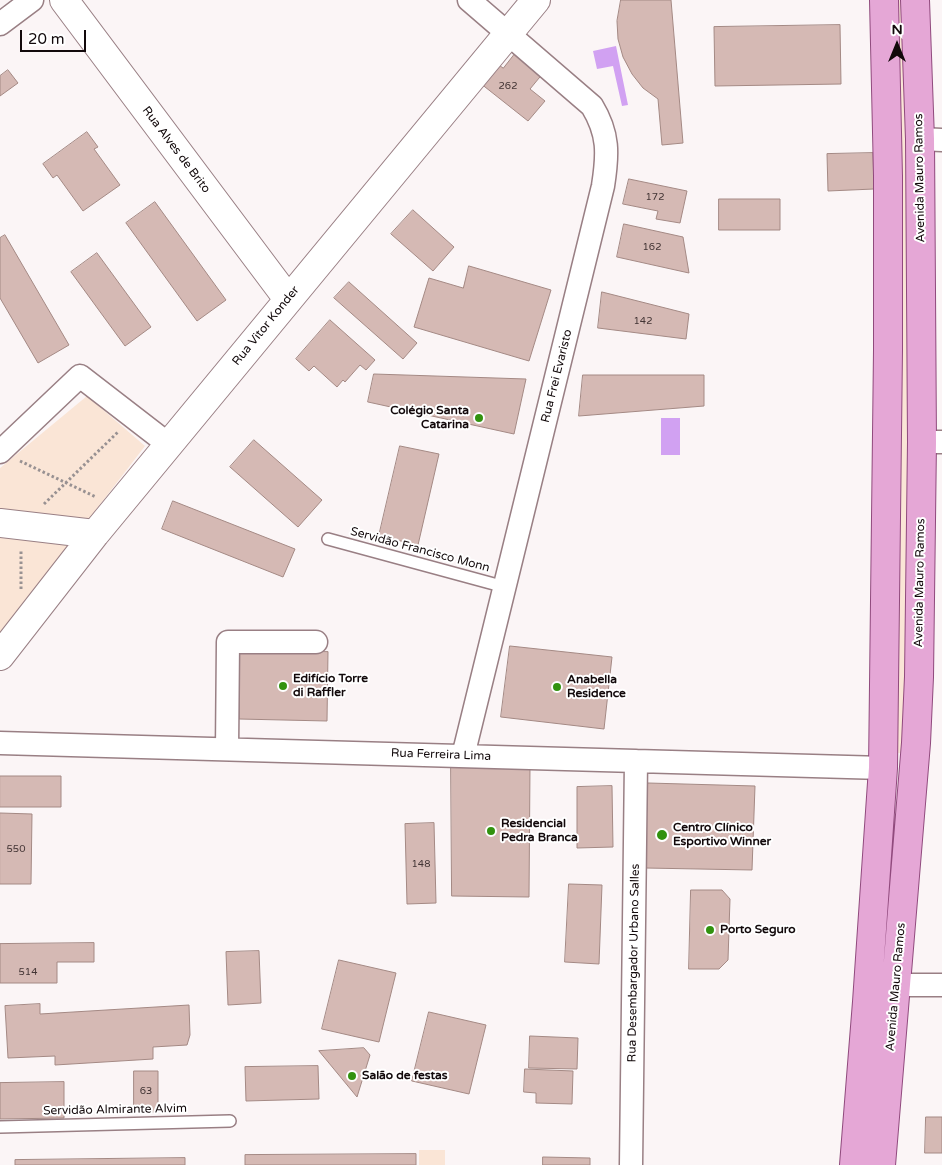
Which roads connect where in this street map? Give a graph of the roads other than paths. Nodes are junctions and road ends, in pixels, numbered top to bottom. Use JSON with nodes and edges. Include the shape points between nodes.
{"nodes":[{"id":1,"x":32,"y":0,"type":"edge"},
{"id":2,"x":64,"y":0,"type":"edge"},
{"id":3,"x":469,"y":0,"type":"edge"},
{"id":4,"x":536,"y":0,"type":"edge"},
{"id":5,"x":884,"y":0,"type":"edge"},
{"id":6,"x":915,"y":0,"type":"edge"},
{"id":7,"x":0,"y":24,"type":"edge"},
{"id":8,"x":507,"y":33,"type":"junction"},
{"id":9,"x":931,"y":139,"type":"edge"},
{"id":10,"x":288,"y":299,"type":"junction"},
{"id":11,"x":932,"y":442,"type":"edge"},
{"id":12,"x":168,"y":444,"type":"junction"},
{"id":13,"x":8,"y":456,"type":"edge"},
{"id":14,"x":11,"y":524,"type":"edge"},
{"id":15,"x":50,"y":528,"type":"junction"},
{"id":16,"x":95,"y":534,"type":"junction"},
{"id":17,"x":328,"y":539,"type":"dead end"},
{"id":18,"x":67,"y":569,"type":"junction"},
{"id":19,"x":505,"y":587,"type":"junction"},
{"id":20,"x":316,"y":642,"type":"dead end"},
{"id":21,"x":0,"y":656,"type":"edge"},
{"id":22,"x":0,"y":743,"type":"edge"},
{"id":23,"x":227,"y":749,"type":"junction"},
{"id":24,"x":463,"y":756,"type":"junction"},
{"id":25,"x":636,"y":761,"type":"junction"},
{"id":26,"x":883,"y":768,"type":"junction"},
{"id":27,"x":914,"y":768,"type":"junction"},
{"id":28,"x":896,"y":985,"type":"junction"},
{"id":29,"x":942,"y":986,"type":"edge"},
{"id":30,"x":230,"y":1121,"type":"dead end"},
{"id":31,"x":0,"y":1127,"type":"edge"},
{"id":32,"x":631,"y":1165,"type":"edge"},
{"id":33,"x":854,"y":1165,"type":"edge"},
{"id":34,"x":881,"y":1165,"type":"edge"}],
"edges":[{"from":1,"to":7,"type":"street"},
{"from":2,"to":10,"type":"main road","name":"Rua Alves de Brito"},
{"from":3,"to":8,"type":"street","name":"Rua Frei Evaristo"},
{"from":4,"to":8,"type":"main road","name":"Rua Vitor Konder"},
{"from":5,"to":26,"type":"main road","via":[[888,350]]},
{"from":6,"to":9,"type":"main road","name":"Avenida Mauro Ramos"},
{"from":8,"to":10,"type":"main road","name":"Rua Vitor Konder"},
{"from":8,"to":19,"type":"street","name":"Rua Frei Evaristo","via":[[592,106],[605,134],[607,152],[604,186]]},
{"from":9,"to":11,"type":"main road","name":"Avenida Mauro Ramos"},
{"from":10,"to":12,"type":"main road","name":"Rua Vitor Konder"},
{"from":11,"to":27,"type":"main road","name":"Avenida Mauro Ramos"},
{"from":12,"to":13,"type":"street","via":[[80,376]]},
{"from":12,"to":16,"type":"main road","name":"Rua Vitor Konder"},
{"from":14,"to":15,"type":"main road"},
{"from":15,"to":16,"type":"main road"},
{"from":15,"to":18,"type":"main road","via":[[64,546]]},
{"from":16,"to":18,"type":"main road","name":"Rua Vitor Konder"},
{"from":17,"to":19,"type":"lane","name":"Servidão Francisco Monn"},
{"from":18,"to":21,"type":"main road","name":"Rua Vitor Konder"},
{"from":19,"to":24,"type":"street","name":"Rua Frei Evaristo"},
{"from":20,"to":23,"type":"street","via":[[228,642]]},
{"from":22,"to":23,"type":"street","name":"Rua Ferreira Lima"},
{"from":23,"to":24,"type":"street","name":"Rua Ferreira Lima"},
{"from":24,"to":25,"type":"street","name":"Rua Ferreira Lima"},
{"from":25,"to":26,"type":"street","name":"Rua Ferreira Lima"},
{"from":25,"to":32,"type":"street","name":"Rua Desembargador Urbano Salles"},
{"from":26,"to":27,"type":"main road"},
{"from":26,"to":33,"type":"main road"},
{"from":27,"to":28,"type":"main road","name":"Avenida Mauro Ramos"},
{"from":28,"to":29,"type":"street"},
{"from":28,"to":34,"type":"main road","name":"Avenida Mauro Ramos"},
{"from":30,"to":31,"type":"lane","name":"Servidão Almirante Alvim"}]}
